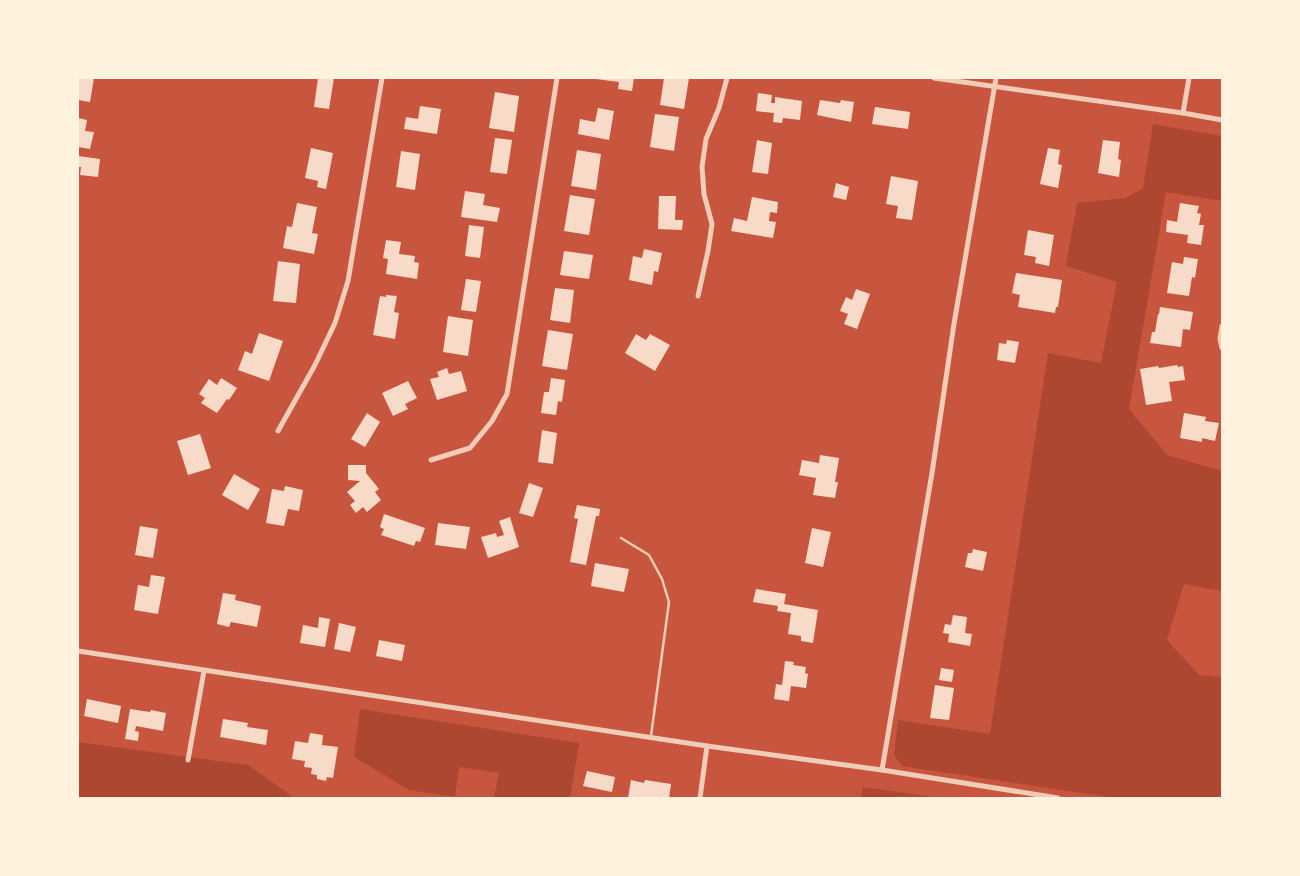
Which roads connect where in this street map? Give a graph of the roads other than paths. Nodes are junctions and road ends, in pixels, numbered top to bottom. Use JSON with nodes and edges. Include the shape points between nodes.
{"nodes":[{"id":1,"x":382,"y":78,"type":"edge"},
{"id":2,"x":557,"y":78,"type":"edge"},
{"id":3,"x":727,"y":78,"type":"edge"},
{"id":4,"x":934,"y":78,"type":"edge"},
{"id":5,"x":996,"y":78,"type":"edge"},
{"id":6,"x":1189,"y":78,"type":"edge"},
{"id":7,"x":994,"y":86,"type":"junction"},
{"id":8,"x":1183,"y":113,"type":"junction"},
{"id":9,"x":1222,"y":120,"type":"edge"},
{"id":10,"x":698,"y":296,"type":"dead end"},
{"id":11,"x":1222,"y":326,"type":"edge"},
{"id":12,"x":1222,"y":348,"type":"edge"},
{"id":13,"x":278,"y":431,"type":"dead end"},
{"id":14,"x":432,"y":460,"type":"dead end"},
{"id":15,"x":621,"y":538,"type":"dead end"},
{"id":16,"x":78,"y":651,"type":"edge"},
{"id":17,"x":204,"y":671,"type":"junction"},
{"id":18,"x":651,"y":738,"type":"junction"},
{"id":19,"x":707,"y":746,"type":"junction"},
{"id":20,"x":188,"y":760,"type":"dead end"},
{"id":21,"x":882,"y":770,"type":"junction"},
{"id":22,"x":700,"y":798,"type":"edge"},
{"id":23,"x":1058,"y":798,"type":"edge"}],
"edges":[{"from":1,"to":13,"type":"street","via":[[348,281],[315,365]]},
{"from":2,"to":14,"type":"street","via":[[507,394],[492,421],[470,448]]},
{"from":3,"to":10,"type":"street","via":[[706,139],[702,166],[704,194],[712,224]]},
{"from":4,"to":7,"type":"street"},
{"from":5,"to":7,"type":"street"},
{"from":6,"to":8,"type":"street"},
{"from":7,"to":8,"type":"street"},
{"from":7,"to":21,"type":"street"},
{"from":8,"to":9,"type":"street"},
{"from":11,"to":12,"type":"street"},
{"from":15,"to":18,"type":"lane","via":[[649,555],[662,579],[669,602]]},
{"from":16,"to":17,"type":"street"},
{"from":17,"to":18,"type":"street"},
{"from":17,"to":20,"type":"street"},
{"from":18,"to":19,"type":"street"},
{"from":19,"to":21,"type":"street"},
{"from":19,"to":22,"type":"street"},
{"from":21,"to":23,"type":"street"}]}
